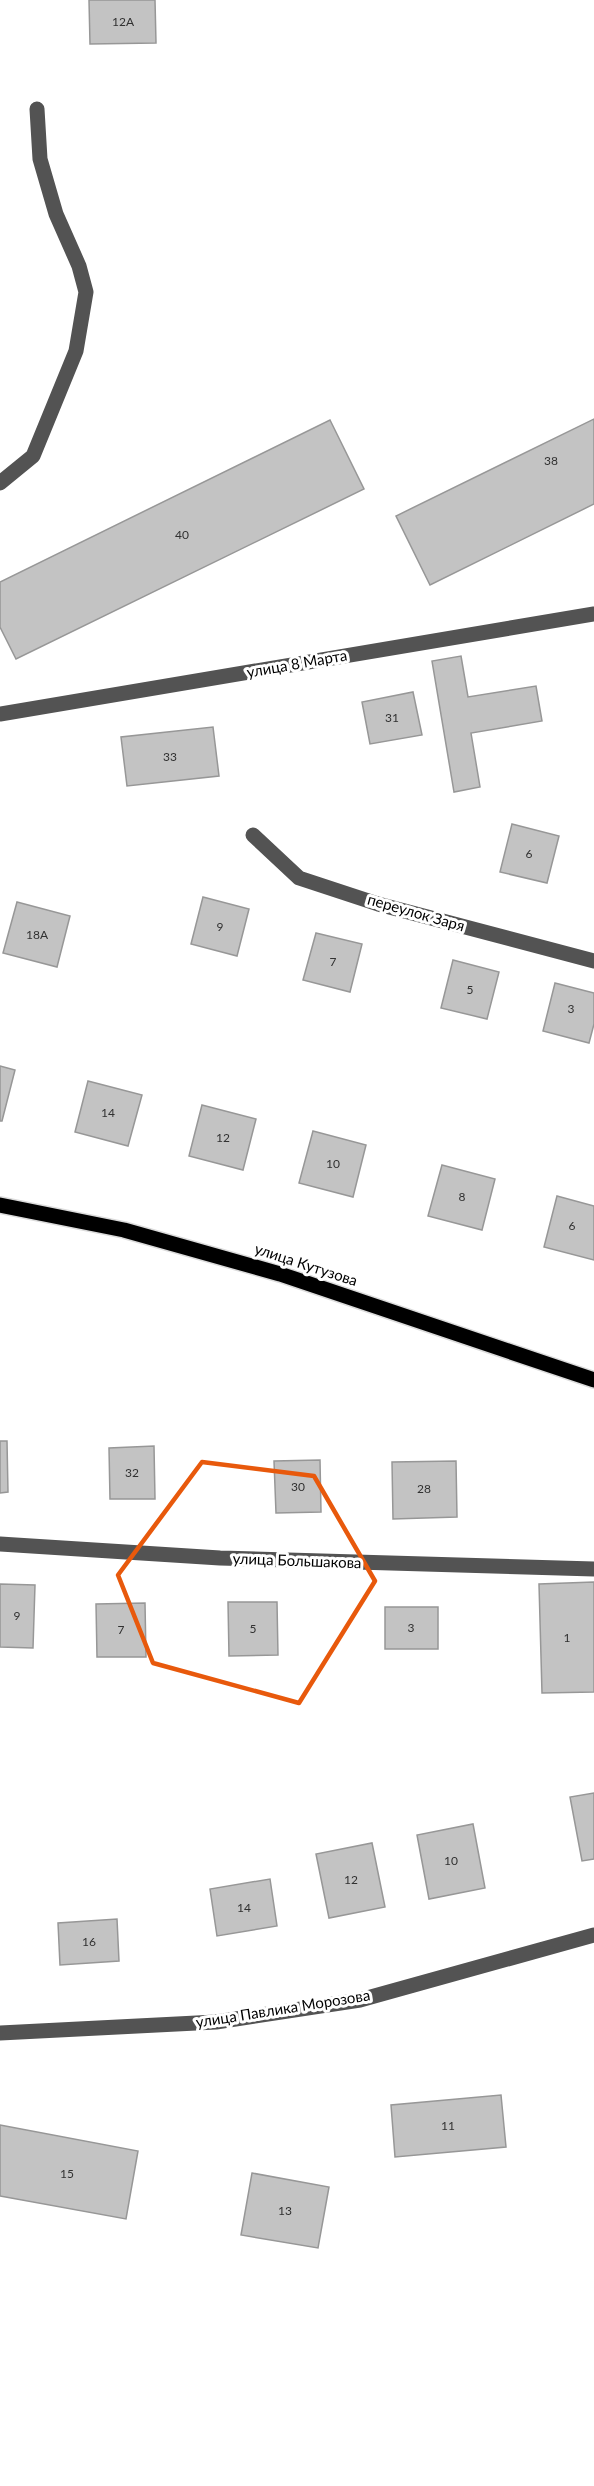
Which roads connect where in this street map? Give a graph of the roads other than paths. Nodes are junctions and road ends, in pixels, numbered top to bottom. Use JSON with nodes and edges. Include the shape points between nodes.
{"nodes":[{"id":1,"x":38,"y":109,"type":"dead end"},
{"id":2,"x":0,"y":483,"type":"edge"},
{"id":3,"x":594,"y":614,"type":"edge"},
{"id":4,"x":0,"y":714,"type":"edge"},
{"id":5,"x":254,"y":835,"type":"dead end"},
{"id":6,"x":594,"y":962,"type":"edge"},
{"id":7,"x":0,"y":1205,"type":"edge"},
{"id":8,"x":594,"y":1380,"type":"edge"},
{"id":9,"x":0,"y":1544,"type":"edge"},
{"id":10,"x":594,"y":1569,"type":"edge"},
{"id":11,"x":594,"y":1935,"type":"edge"},
{"id":12,"x":0,"y":2034,"type":"edge"}],
"edges":[{"from":1,"to":2,"type":"street","via":[[40,159],[86,292],[76,351],[33,456]]},
{"from":3,"to":4,"type":"street","name":"улица 8 Марта"},
{"from":5,"to":6,"type":"street","name":"переулок Заря","via":[[299,878],[378,904]]},
{"from":7,"to":8,"type":"main road","name":"улица Кутузова","via":[[124,1230],[280,1274]]},
{"from":9,"to":10,"type":"street","name":"улица Большакова","via":[[220,1558]]},
{"from":11,"to":12,"type":"street","name":"улица Павлика Морозова","via":[[360,2000],[216,2022]]}]}
